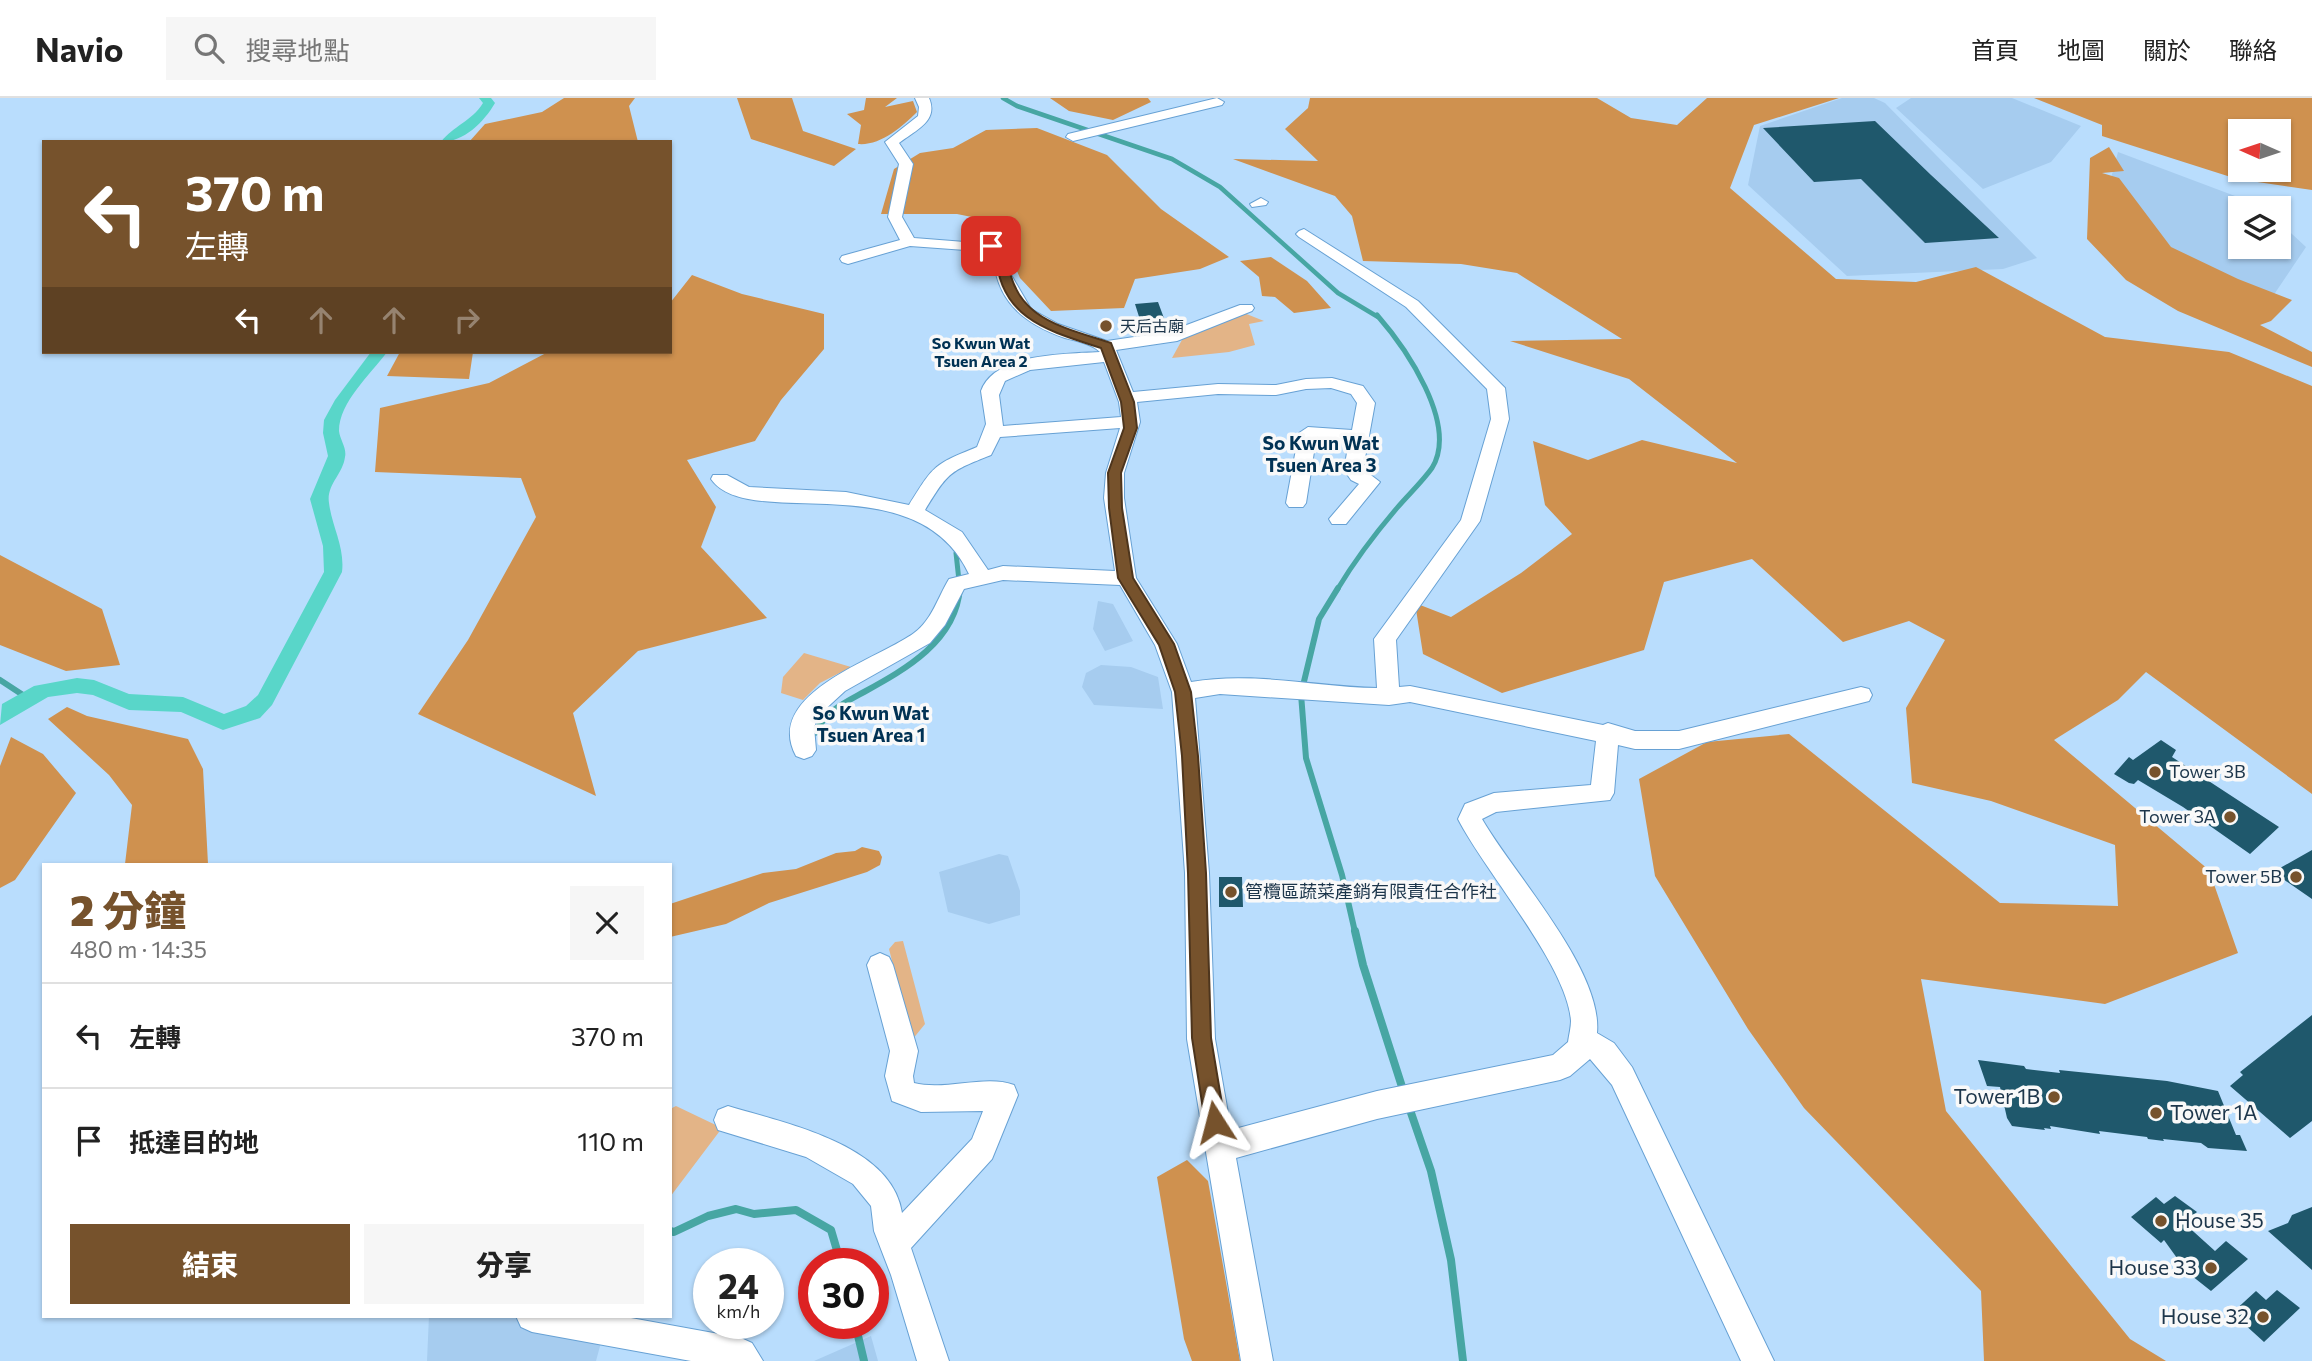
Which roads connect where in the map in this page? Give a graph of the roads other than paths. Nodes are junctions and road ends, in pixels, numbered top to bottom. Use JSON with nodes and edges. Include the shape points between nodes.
{"nodes":[{"id":1,"x":922,"y":98,"type":"edge"},
{"id":2,"x":1215,"y":100,"type":"edge"},
{"id":3,"x":1232,"y":106,"type":"dead end"},
{"id":4,"x":1077,"y":136,"type":"dead end"},
{"id":5,"x":1304,"y":234,"type":"dead end"},
{"id":6,"x":908,"y":241,"type":"junction"},
{"id":7,"x":848,"y":259,"type":"dead end"},
{"id":8,"x":1246,"y":308,"type":"dead end"},
{"id":9,"x":1108,"y":351,"type":"junction"},
{"id":10,"x":1126,"y":398,"type":"junction"},
{"id":11,"x":1130,"y":422,"type":"junction"},
{"id":12,"x":993,"y":432,"type":"junction"},
{"id":13,"x":1359,"y":436,"type":"junction"},
{"id":14,"x":720,"y":479,"type":"dead end"},
{"id":15,"x":1296,"y":503,"type":"dead end"},
{"id":16,"x":863,"y":512,"type":"dead end"},
{"id":17,"x":909,"y":516,"type":"junction"},
{"id":18,"x":1339,"y":519,"type":"dead end"},
{"id":19,"x":1125,"y":578,"type":"junction"},
{"id":20,"x":967,"y":581,"type":"junction"},
{"id":21,"x":1183,"y":692,"type":"junction"},
{"id":22,"x":1861,"y":695,"type":"dead end"},
{"id":23,"x":1389,"y":696,"type":"junction"},
{"id":24,"x":1608,"y":732,"type":"junction"},
{"id":25,"x":804,"y":750,"type":"dead end"},
{"id":26,"x":880,"y":965,"type":"dead end"},
{"id":27,"x":1585,"y":1041,"type":"junction"},
{"id":28,"x":1460,"y":1088,"type":"joint"},
{"id":29,"x":1384,"y":1104,"type":"joint"},
{"id":30,"x":728,"y":1120,"type":"dead end"},
{"id":31,"x":1219,"y":1148,"type":"junction"},
{"id":32,"x":894,"y":1244,"type":"junction"},
{"id":33,"x":543,"y":1318,"type":"edge"},
{"id":34,"x":747,"y":1361,"type":"edge"},
{"id":35,"x":933,"y":1361,"type":"edge"},
{"id":36,"x":1257,"y":1361,"type":"edge"},
{"id":37,"x":1758,"y":1361,"type":"edge"}],
"edges":[{"from":1,"to":6,"type":"street","via":[[925,117],[892,142],[906,164],[895,217]]},
{"from":2,"to":3,"type":"street"},
{"from":2,"to":4,"type":"street"},
{"from":5,"to":23,"type":"street","via":[[1412,304],[1496,388],[1500,419],[1469,521],[1385,639]]},
{"from":6,"to":7,"type":"street"},
{"from":6,"to":9,"type":"street","via":[[998,248],[1006,281],[1025,312]]},
{"from":8,"to":9,"type":"street","via":[[1171,337]]},
{"from":9,"to":10,"type":"street"},
{"from":9,"to":12,"type":"street","via":[[1014,367],[991,387]]},
{"from":10,"to":11,"type":"street"},
{"from":10,"to":13,"type":"street","via":[[1218,389],[1276,390],[1318,383],[1346,386],[1357,390],[1366,403]]},
{"from":11,"to":12,"type":"street"},
{"from":11,"to":19,"type":"street","via":[[1115,473],[1114,498]]},
{"from":12,"to":17,"type":"street","via":[[980,454],[938,473]]},
{"from":13,"to":15,"type":"street","via":[[1308,433]]},
{"from":13,"to":18,"type":"street","via":[[1353,470],[1371,482]]},
{"from":14,"to":17,"type":"street","via":[[749,493],[846,498]]},
{"from":16,"to":17,"type":"street"},
{"from":17,"to":20,"type":"street","via":[[954,533],[969,550]]},
{"from":19,"to":20,"type":"street","via":[[1003,573]]},
{"from":19,"to":21,"type":"street","via":[[1166,644]]},
{"from":20,"to":25,"type":"street","via":[[925,636],[839,685],[808,712],[801,727]]},
{"from":21,"to":23,"type":"street","via":[[1218,686]]},
{"from":21,"to":31,"type":"street","via":[[1197,873],[1201,1038]]},
{"from":22,"to":24,"type":"street","via":[[1679,740],[1635,740]]},
{"from":23,"to":24,"type":"street","via":[[1410,694]]},
{"from":24,"to":27,"type":"street","via":[[1602,793],[1494,803],[1476,809],[1470,819],[1571,979]]},
{"from":26,"to":32,"type":"street","via":[[904,1051],[899,1076],[902,1091],[912,1097],[1004,1096],[982,1149]]},
{"from":27,"to":28,"type":"street","via":[[1579,1055],[1560,1067]]},
{"from":27,"to":37,"type":"street","via":[[1604,1052],[1622,1076]]},
{"from":28,"to":29,"type":"street"},
{"from":29,"to":31,"type":"street"},
{"from":30,"to":32,"type":"street","via":[[811,1145],[863,1174],[885,1200]]},
{"from":31,"to":36,"type":"street"},
{"from":32,"to":35,"type":"street"},
{"from":33,"to":34,"type":"street","via":[[741,1354]]}]}
